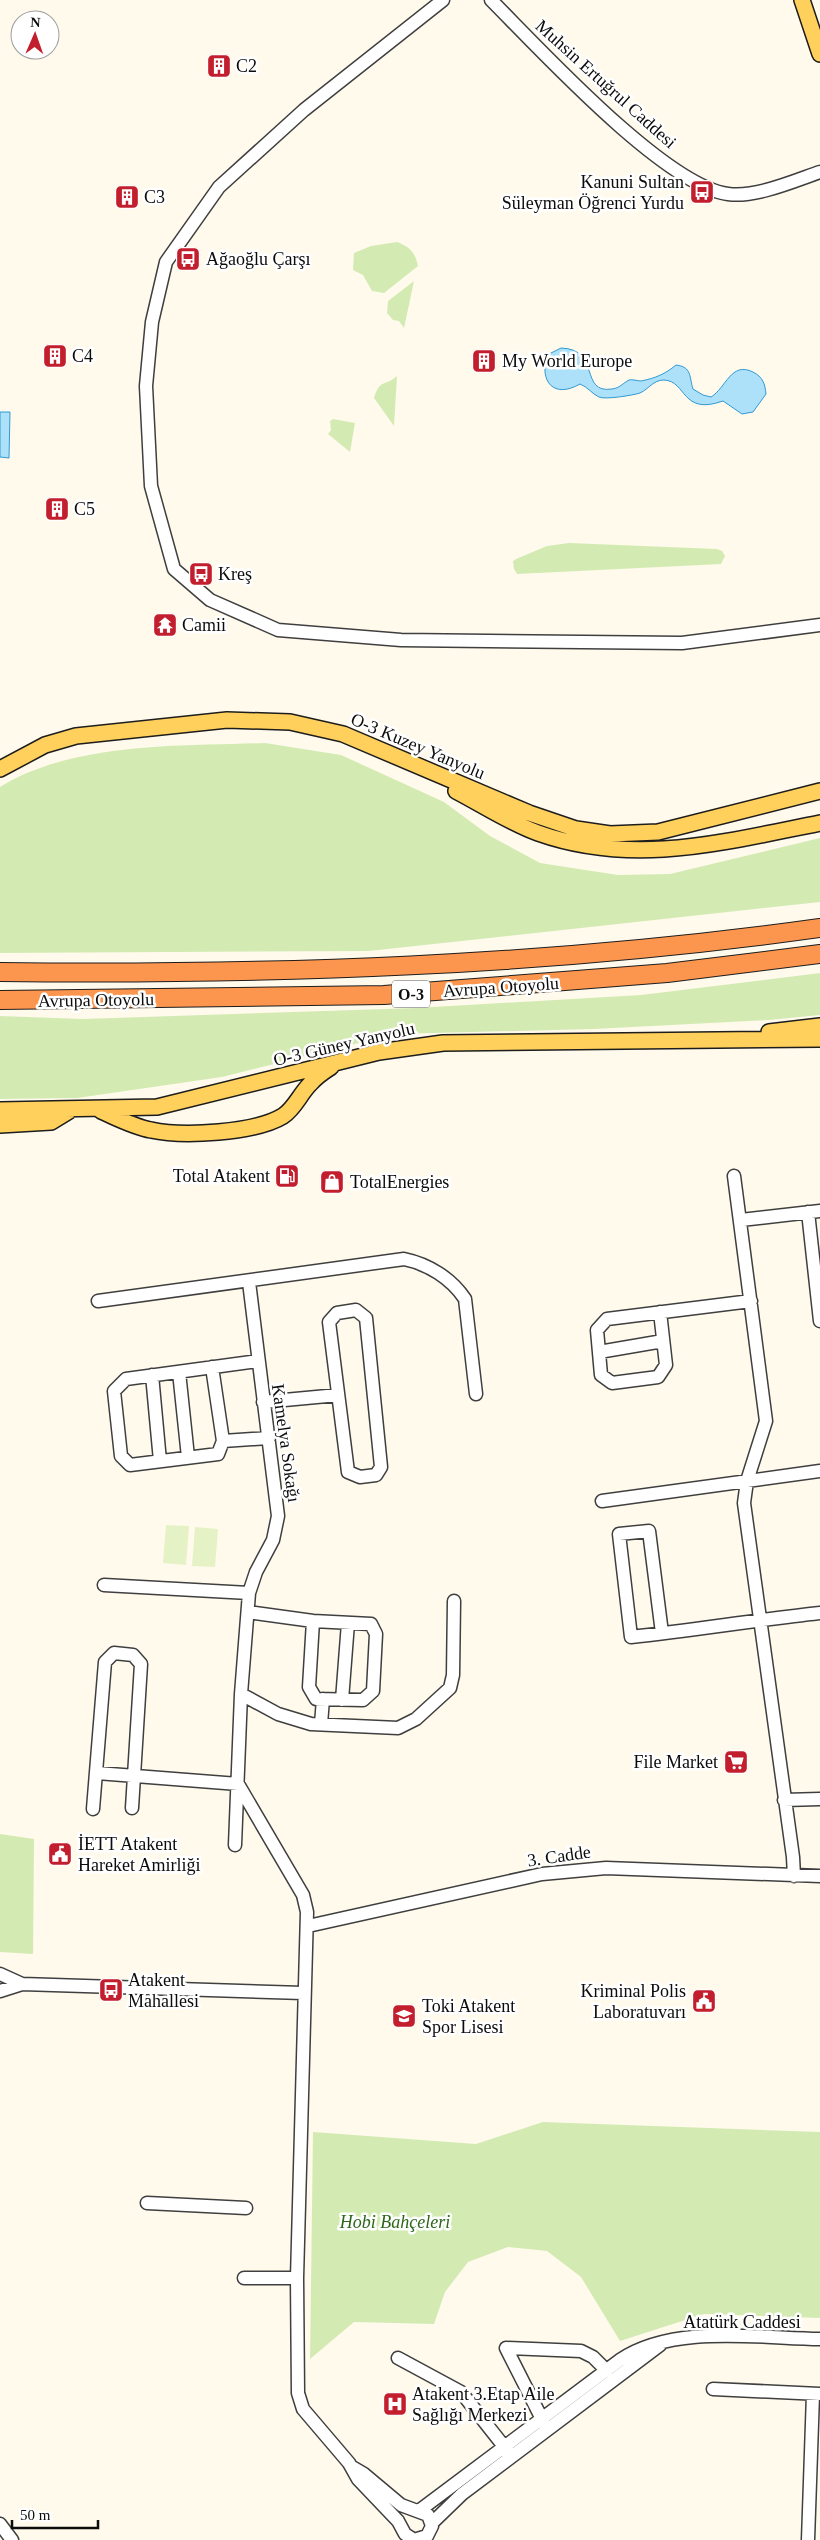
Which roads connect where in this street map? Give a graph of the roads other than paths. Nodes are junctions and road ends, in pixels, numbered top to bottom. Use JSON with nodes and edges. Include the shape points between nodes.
{"nodes":[{"id":1,"x":443,"y":0,"type":"edge"},
{"id":2,"x":491,"y":0,"type":"edge"},
{"id":3,"x":802,"y":0,"type":"edge"},
{"id":4,"x":820,"y":54,"type":"edge"},
{"id":5,"x":820,"y":172,"type":"edge"},
{"id":6,"x":820,"y":625,"type":"edge"},
{"id":7,"x":390,"y":754,"type":"junction"},
{"id":8,"x":0,"y":769,"type":"edge"},
{"id":9,"x":820,"y":783,"type":"edge"},
{"id":10,"x":820,"y":791,"type":"edge"},
{"id":11,"x":772,"y":804,"type":"junction"},
{"id":12,"x":820,"y":823,"type":"edge"},
{"id":13,"x":820,"y":928,"type":"edge"},
{"id":14,"x":820,"y":954,"type":"edge"},
{"id":15,"x":0,"y":972,"type":"edge"},
{"id":16,"x":0,"y":1000,"type":"edge"},
{"id":17,"x":820,"y":1026,"type":"edge"},
{"id":18,"x":820,"y":1039,"type":"edge"},
{"id":19,"x":726,"y":1040,"type":"junction"},
{"id":20,"x":338,"y":1062,"type":"junction"},
{"id":21,"x":95,"y":1109,"type":"junction"},
{"id":22,"x":0,"y":1110,"type":"edge"},
{"id":23,"x":70,"y":1110,"type":"junction"},
{"id":24,"x":0,"y":1125,"type":"edge"},
{"id":25,"x":734,"y":1176,"type":"dead end"},
{"id":26,"x":814,"y":1212,"type":"edge"},
{"id":27,"x":741,"y":1220,"type":"junction"},
{"id":28,"x":250,"y":1282,"type":"junction"},
{"id":29,"x":98,"y":1301,"type":"dead end"},
{"id":30,"x":751,"y":1301,"type":"junction"},
{"id":31,"x":660,"y":1312,"type":"junction"},
{"id":32,"x":820,"y":1321,"type":"edge"},
{"id":33,"x":663,"y":1341,"type":"junction"},
{"id":34,"x":599,"y":1352,"type":"junction"},
{"id":35,"x":258,"y":1361,"type":"junction"},
{"id":36,"x":212,"y":1367,"type":"junction"},
{"id":37,"x":179,"y":1372,"type":"junction"},
{"id":38,"x":152,"y":1375,"type":"junction"},
{"id":39,"x":338,"y":1394,"type":"junction"},
{"id":40,"x":476,"y":1394,"type":"dead end"},
{"id":41,"x":263,"y":1402,"type":"junction"},
{"id":42,"x":269,"y":1438,"type":"junction"},
{"id":43,"x":224,"y":1441,"type":"junction"},
{"id":44,"x":188,"y":1457,"type":"junction"},
{"id":45,"x":160,"y":1461,"type":"junction"},
{"id":46,"x":820,"y":1471,"type":"edge"},
{"id":47,"x":746,"y":1482,"type":"junction"},
{"id":48,"x":602,"y":1501,"type":"dead end"},
{"id":49,"x":104,"y":1585,"type":"dead end"},
{"id":50,"x":249,"y":1593,"type":"junction"},
{"id":51,"x":454,"y":1601,"type":"dead end"},
{"id":52,"x":248,"y":1612,"type":"junction"},
{"id":53,"x":820,"y":1613,"type":"edge"},
{"id":54,"x":760,"y":1620,"type":"junction"},
{"id":55,"x":313,"y":1622,"type":"junction"},
{"id":56,"x":348,"y":1623,"type":"junction"},
{"id":57,"x":662,"y":1634,"type":"junction"},
{"id":58,"x":242,"y":1694,"type":"junction"},
{"id":59,"x":322,"y":1699,"type":"junction"},
{"id":60,"x":342,"y":1700,"type":"junction"},
{"id":61,"x":321,"y":1724,"type":"junction"},
{"id":62,"x":97,"y":1773,"type":"junction"},
{"id":63,"x":135,"y":1776,"type":"junction"},
{"id":64,"x":238,"y":1784,"type":"junction"},
{"id":65,"x":784,"y":1800,"type":"junction"},
{"id":66,"x":820,"y":1800,"type":"edge"},
{"id":67,"x":132,"y":1808,"type":"dead end"},
{"id":68,"x":93,"y":1809,"type":"dead end"},
{"id":69,"x":235,"y":1845,"type":"dead end"},
{"id":70,"x":794,"y":1876,"type":"junction"},
{"id":71,"x":820,"y":1876,"type":"edge"},
{"id":72,"x":308,"y":1926,"type":"junction"},
{"id":73,"x":0,"y":1974,"type":"edge"},
{"id":74,"x":22,"y":1984,"type":"junction"},
{"id":75,"x":0,"y":1991,"type":"edge"},
{"id":76,"x":303,"y":1993,"type":"junction"},
{"id":77,"x":147,"y":2203,"type":"dead end"},
{"id":78,"x":246,"y":2208,"type":"dead end"},
{"id":79,"x":244,"y":2278,"type":"dead end"},
{"id":80,"x":297,"y":2278,"type":"junction"},
{"id":81,"x":820,"y":2339,"type":"edge"},
{"id":82,"x":664,"y":2342,"type":"junction"},
{"id":83,"x":398,"y":2358,"type":"dead end"},
{"id":84,"x":607,"y":2371,"type":"junction"},
{"id":85,"x":713,"y":2389,"type":"dead end"},
{"id":86,"x":817,"y":2394,"type":"edge"},
{"id":87,"x":545,"y":2424,"type":"junction"},
{"id":88,"x":508,"y":2452,"type":"junction"},
{"id":89,"x":815,"y":2466,"type":"edge"},
{"id":90,"x":352,"y":2467,"type":"junction"},
{"id":91,"x":815,"y":2494,"type":"edge"},
{"id":92,"x":418,"y":2510,"type":"junction"},
{"id":93,"x":432,"y":2523,"type":"junction"},
{"id":94,"x":0,"y":2524,"type":"edge"},
{"id":95,"x":402,"y":2526,"type":"junction"},
{"id":96,"x":12,"y":2540,"type":"edge"},
{"id":97,"x":414,"y":2540,"type":"edge"},
{"id":98,"x":808,"y":2540,"type":"edge"}],
"edges":[{"from":1,"to":6,"type":"street","via":[[304,110],[218,187],[166,262],[152,322],[146,386],[151,486],[174,569],[210,600],[278,630],[401,640],[682,643]]},
{"from":2,"to":5,"type":"street","name":"Muhsin Ertuğrul Caddesi","via":[[557,67],[635,138],[683,176],[713,190],[746,194]]},
{"from":3,"to":4,"type":"main road"},
{"from":7,"to":8,"type":"main road","name":"O-3 Kuzey Yanyolu","via":[[343,734],[299,724],[227,720],[76,736],[44,745]]},
{"from":7,"to":11,"type":"main road","name":"O-3 Kuzey Yanyolu","via":[[528,814],[576,829],[610,834],[658,832]]},
{"from":7,"to":12,"type":"main road","via":[[410,768],[535,832],[579,845],[613,850],[705,846]]},
{"from":9,"to":11,"type":"main road"},
{"from":10,"to":11,"type":"main road","name":"O-3 Kuzey Yanyolu"},
{"from":13,"to":15,"type":"highway","name":"Avrupa Otoyolu","number":"O-3","via":[[610,952],[454,964],[280,971]]},
{"from":14,"to":16,"type":"highway","name":"Avrupa Otoyolu","number":"O-3","via":[[667,973],[384,995]]},
{"from":17,"to":19,"type":"main road"},
{"from":18,"to":19,"type":"main road","name":"O-3 Güney Yanyolu"},
{"from":19,"to":20,"type":"main road","name":"O-3 Güney Yanyolu","via":[[443,1043]]},
{"from":20,"to":21,"type":"main road","name":"O-3 Güney Yanyolu","via":[[157,1107]]},
{"from":20,"to":21,"type":"main road","via":[[309,1084],[289,1112],[270,1122],[236,1129],[204,1134],[150,1130]]},
{"from":21,"to":23,"type":"main road","name":"O-3 Güney Yanyolu"},
{"from":22,"to":23,"type":"main road","name":"O-3 Güney Yanyolu"},
{"from":23,"to":24,"type":"main road","via":[[51,1122]]},
{"from":25,"to":27,"type":"street"},
{"from":26,"to":27,"type":"street"},
{"from":26,"to":32,"type":"street"},
{"from":27,"to":30,"type":"street"},
{"from":28,"to":29,"type":"street"},
{"from":28,"to":35,"type":"street","name":"Kamelya Sokağı"},
{"from":28,"to":40,"type":"street","via":[[404,1259],[421,1263],[456,1286],[465,1298]]},
{"from":30,"to":31,"type":"street"},
{"from":30,"to":47,"type":"street","via":[[766,1421]]},
{"from":31,"to":33,"type":"street"},
{"from":31,"to":34,"type":"street","via":[[607,1319],[597,1330]]},
{"from":33,"to":34,"type":"street"},
{"from":33,"to":34,"type":"street","via":[[666,1365],[658,1377],[612,1383],[602,1375]]},
{"from":35,"to":36,"type":"street"},
{"from":35,"to":41,"type":"street","name":"Kamelya Sokağı"},
{"from":36,"to":37,"type":"street"},
{"from":36,"to":43,"type":"street"},
{"from":37,"to":38,"type":"street"},
{"from":37,"to":44,"type":"street"},
{"from":38,"to":45,"type":"street"},
{"from":38,"to":45,"type":"street","via":[[126,1379],[114,1391],[121,1456],[130,1465]]},
{"from":39,"to":39,"type":"street","via":[[330,1322],[338,1313],[356,1310],[366,1318],[381,1467],[376,1475],[360,1477],[348,1472]]},
{"from":39,"to":41,"type":"street"},
{"from":41,"to":42,"type":"street","name":"Kamelya Sokağı"},
{"from":42,"to":43,"type":"street"},
{"from":42,"to":50,"type":"street","name":"Kamelya Sokağı","via":[[278,1516],[273,1540]]},
{"from":43,"to":44,"type":"street","via":[[218,1454]]},
{"from":44,"to":45,"type":"street"},
{"from":46,"to":47,"type":"street"},
{"from":47,"to":48,"type":"street"},
{"from":47,"to":54,"type":"street","via":[[744,1503]]},
{"from":49,"to":50,"type":"street"},
{"from":50,"to":52,"type":"street","name":"Kamelya Sokağı"},
{"from":51,"to":61,"type":"street","via":[[450,1688],[416,1719],[398,1728]]},
{"from":52,"to":55,"type":"street"},
{"from":52,"to":58,"type":"street","name":"Kamelya Sokağı"},
{"from":53,"to":54,"type":"street"},
{"from":54,"to":57,"type":"street"},
{"from":54,"to":65,"type":"street"},
{"from":55,"to":56,"type":"street"},
{"from":55,"to":59,"type":"street","via":[[309,1688],[316,1699]]},
{"from":56,"to":60,"type":"street"},
{"from":56,"to":60,"type":"street","via":[[370,1624],[376,1634],[373,1691],[363,1700]]},
{"from":57,"to":57,"type":"street","via":[[631,1637],[619,1534],[649,1531]]},
{"from":58,"to":61,"type":"street","via":[[278,1714]]},
{"from":58,"to":64,"type":"street","name":"Kamelya Sokağı"},
{"from":59,"to":60,"type":"street"},
{"from":59,"to":61,"type":"street"},
{"from":62,"to":63,"type":"street"},
{"from":62,"to":63,"type":"street","via":[[105,1662],[114,1653],[133,1655],[140,1664]]},
{"from":62,"to":68,"type":"street"},
{"from":63,"to":64,"type":"street"},
{"from":63,"to":67,"type":"street"},
{"from":64,"to":69,"type":"street","name":"Kamelya Sokağı"},
{"from":64,"to":72,"type":"street","via":[[303,1895]]},
{"from":65,"to":66,"type":"street"},
{"from":65,"to":70,"type":"street"},
{"from":70,"to":71,"type":"street","name":"3. Cadde"},
{"from":70,"to":72,"type":"street","name":"3. Cadde","via":[[606,1868],[542,1874]]},
{"from":72,"to":76,"type":"street"},
{"from":73,"to":74,"type":"street"},
{"from":74,"to":75,"type":"street"},
{"from":74,"to":76,"type":"street"},
{"from":76,"to":80,"type":"street"},
{"from":77,"to":78,"type":"street"},
{"from":79,"to":80,"type":"street"},
{"from":80,"to":90,"type":"street","via":[[298,2393],[303,2409]]},
{"from":81,"to":82,"type":"street","name":"Atatürk Caddesi","via":[[691,2336]]},
{"from":82,"to":84,"type":"street","name":"Atatürk Caddesi","via":[[634,2351]]},
{"from":82,"to":87,"type":"street","name":"Atatürk Caddesi"},
{"from":83,"to":88,"type":"street","via":[[461,2392]]},
{"from":84,"to":87,"type":"street","name":"Atatürk Caddesi"},
{"from":84,"to":87,"type":"street","via":[[593,2357],[581,2351],[506,2348]]},
{"from":85,"to":86,"type":"street"},
{"from":86,"to":89,"type":"street"},
{"from":87,"to":88,"type":"street","name":"Atatürk Caddesi"},
{"from":88,"to":92,"type":"street","name":"Atatürk Caddesi"},
{"from":88,"to":93,"type":"street","name":"Atatürk Caddesi"},
{"from":89,"to":91,"type":"street"},
{"from":90,"to":92,"type":"street","via":[[394,2500]]},
{"from":90,"to":95,"type":"street","via":[[358,2479]]},
{"from":91,"to":98,"type":"street"},
{"from":92,"to":93,"type":"street","via":[[428,2515]]},
{"from":92,"to":95,"type":"street","via":[[407,2514]]},
{"from":93,"to":97,"type":"street","via":[[427,2536]]},
{"from":94,"to":96,"type":"street"},
{"from":95,"to":97,"type":"street","via":[[405,2534]]}]}
